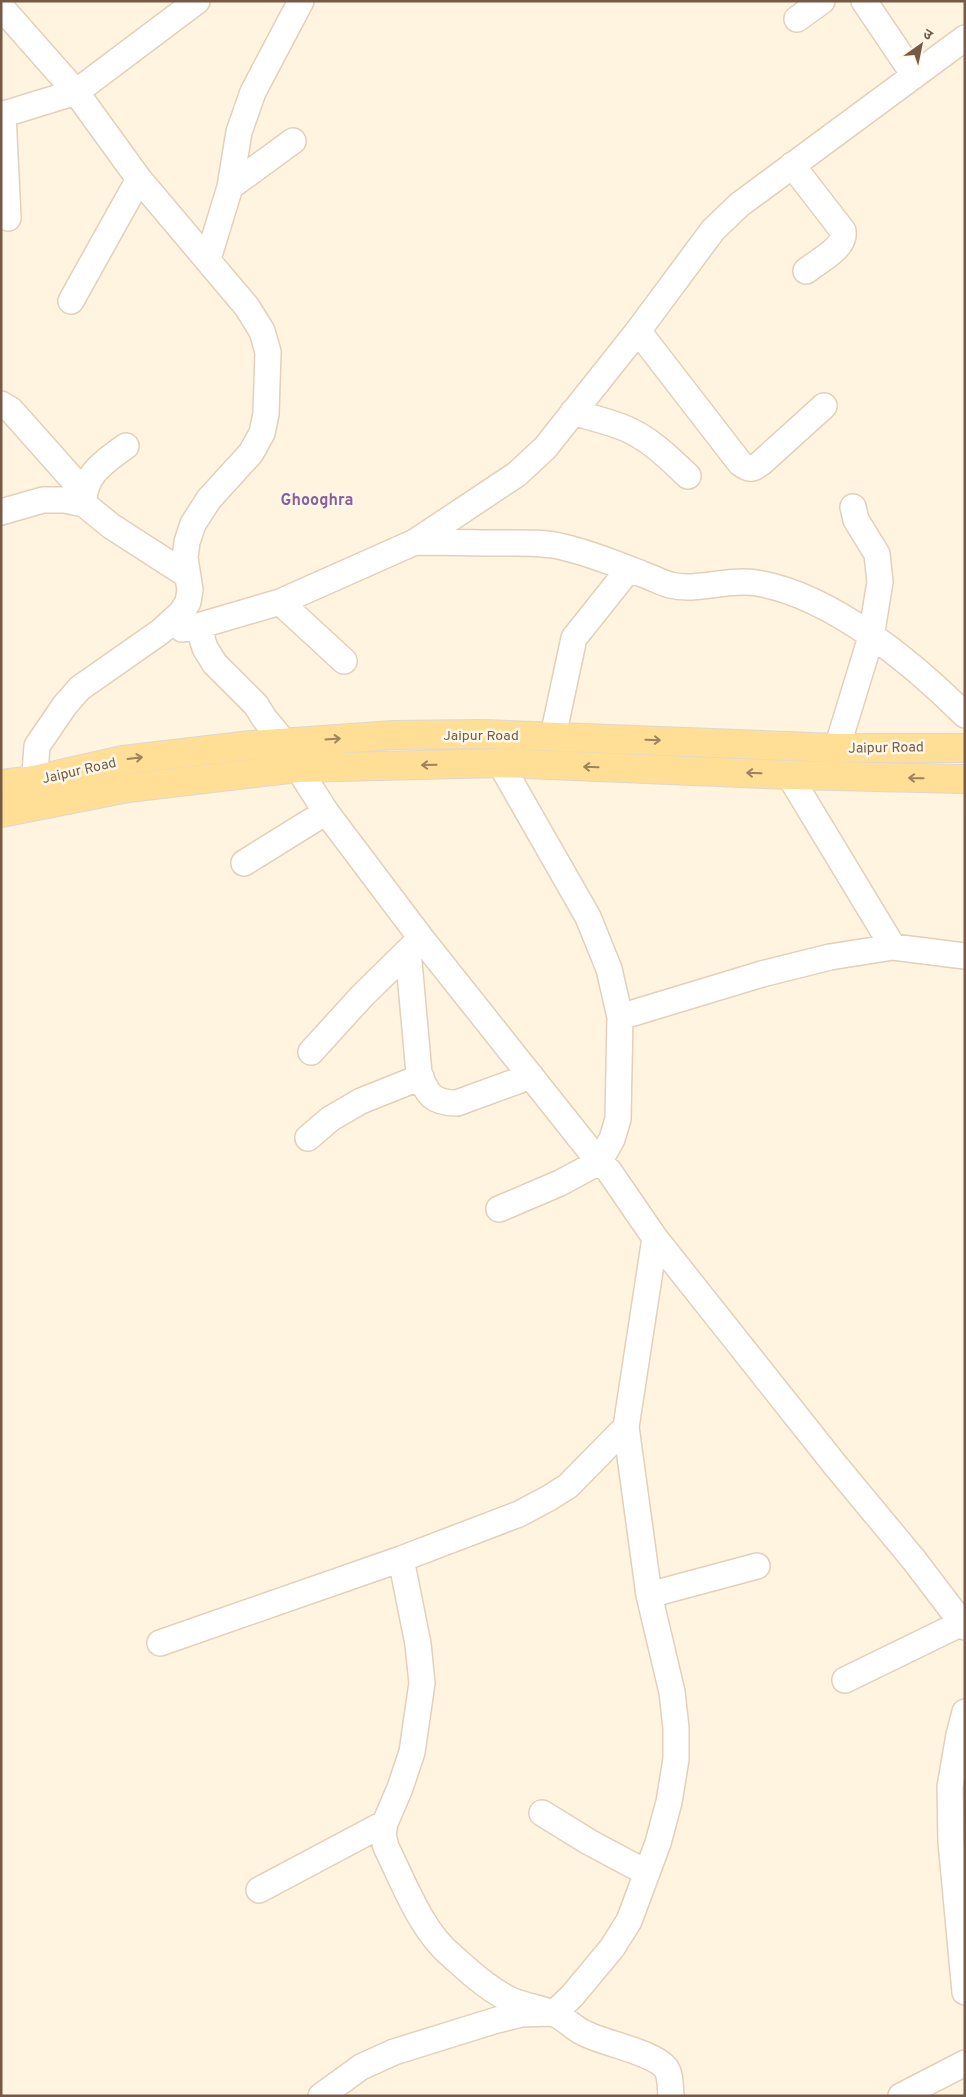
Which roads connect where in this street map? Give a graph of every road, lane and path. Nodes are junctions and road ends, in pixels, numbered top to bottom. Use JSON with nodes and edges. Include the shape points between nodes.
{"nodes":[{"id":1,"x":197,"y":1,"type":"edge"},
{"id":2,"x":301,"y":1,"type":"edge"},
{"id":3,"x":864,"y":1,"type":"edge"},
{"id":4,"x":820,"y":2,"type":"edge"},
{"id":5,"x":1,"y":7,"type":"edge"},
{"id":6,"x":797,"y":19,"type":"dead end"},
{"id":7,"x":965,"y":38,"type":"edge"},
{"id":8,"x":914,"y":74,"type":"junction"},
{"id":9,"x":76,"y":92,"type":"junction"},
{"id":10,"x":2,"y":114,"type":"edge"},
{"id":11,"x":293,"y":141,"type":"dead end"},
{"id":12,"x":792,"y":165,"type":"junction"},
{"id":13,"x":139,"y":179,"type":"junction"},
{"id":14,"x":230,"y":187,"type":"junction"},
{"id":15,"x":8,"y":218,"type":"dead end"},
{"id":16,"x":208,"y":259,"type":"junction"},
{"id":17,"x":806,"y":271,"type":"dead end"},
{"id":18,"x":71,"y":300,"type":"dead end"},
{"id":19,"x":638,"y":331,"type":"junction"},
{"id":20,"x":1,"y":404,"type":"edge"},
{"id":21,"x":824,"y":406,"type":"dead end"},
{"id":22,"x":573,"y":412,"type":"junction"},
{"id":23,"x":126,"y":446,"type":"dead end"},
{"id":24,"x":688,"y":476,"type":"dead end"},
{"id":25,"x":83,"y":497,"type":"junction"},
{"id":26,"x":853,"y":507,"type":"dead end"},
{"id":27,"x":1,"y":512,"type":"edge"},
{"id":28,"x":415,"y":542,"type":"junction"},
{"id":29,"x":629,"y":569,"type":"junction"},
{"id":30,"x":187,"y":575,"type":"junction"},
{"id":31,"x":280,"y":602,"type":"junction"},
{"id":32,"x":198,"y":626,"type":"junction"},
{"id":33,"x":160,"y":632,"type":"junction"},
{"id":34,"x":871,"y":637,"type":"junction"},
{"id":35,"x":344,"y":661,"type":"dead end"},
{"id":36,"x":965,"y":716,"type":"edge"},
{"id":37,"x":552,"y":736,"type":"junction"},
{"id":38,"x":284,"y":742,"type":"junction"},
{"id":39,"x":808,"y":746,"type":"junction"},
{"id":40,"x":837,"y":748,"type":"junction"},
{"id":41,"x":965,"y":748,"type":"edge"},
{"id":42,"x":500,"y":763,"type":"junction"},
{"id":43,"x":298,"y":768,"type":"junction"},
{"id":44,"x":798,"y":775,"type":"junction"},
{"id":45,"x":965,"y":779,"type":"edge"},
{"id":46,"x":2,"y":783,"type":"edge"},
{"id":47,"x":33,"y":793,"type":"junction"},
{"id":48,"x":326,"y":812,"type":"junction"},
{"id":49,"x":1,"y":813,"type":"edge"},
{"id":50,"x":244,"y":863,"type":"dead end"},
{"id":51,"x":415,"y":944,"type":"junction"},
{"id":52,"x":893,"y":947,"type":"junction"},
{"id":53,"x":965,"y":956,"type":"edge"},
{"id":54,"x":620,"y":1017,"type":"junction"},
{"id":55,"x":311,"y":1052,"type":"dead end"},
{"id":56,"x":531,"y":1076,"type":"junction"},
{"id":57,"x":421,"y":1077,"type":"junction"},
{"id":58,"x":308,"y":1138,"type":"dead end"},
{"id":59,"x":599,"y":1162,"type":"junction"},
{"id":60,"x":499,"y":1209,"type":"dead end"},
{"id":61,"x":655,"y":1238,"type":"junction"},
{"id":62,"x":626,"y":1427,"type":"junction"},
{"id":63,"x":400,"y":1559,"type":"junction"},
{"id":64,"x":757,"y":1566,"type":"dead end"},
{"id":65,"x":649,"y":1595,"type":"junction"},
{"id":66,"x":963,"y":1625,"type":"edge"},
{"id":67,"x":160,"y":1643,"type":"dead end"},
{"id":68,"x":845,"y":1680,"type":"dead end"},
{"id":69,"x":965,"y":1712,"type":"edge"},
{"id":70,"x":542,"y":1813,"type":"dead end"},
{"id":71,"x":384,"y":1824,"type":"junction"},
{"id":72,"x":958,"y":1849,"type":"edge"},
{"id":73,"x":647,"y":1873,"type":"junction"},
{"id":74,"x":259,"y":1890,"type":"dead end"},
{"id":75,"x":965,"y":1992,"type":"edge"},
{"id":76,"x":554,"y":2013,"type":"junction"},
{"id":77,"x":965,"y":2063,"type":"edge"},
{"id":78,"x":321,"y":2096,"type":"edge"},
{"id":79,"x":671,"y":2096,"type":"edge"},
{"id":80,"x":901,"y":2096,"type":"edge"}],
"edges":[{"from":1,"to":9,"type":"street"},
{"from":2,"to":14,"type":"street","via":[[253,92],[239,132]]},
{"from":3,"to":8,"type":"street"},
{"from":4,"to":6,"type":"street"},
{"from":5,"to":9,"type":"street"},
{"from":7,"to":8,"type":"street"},
{"from":8,"to":12,"type":"street"},
{"from":9,"to":10,"type":"street"},
{"from":9,"to":13,"type":"street"},
{"from":10,"to":15,"type":"street"},
{"from":11,"to":14,"type":"street"},
{"from":12,"to":17,"type":"street","via":[[844,236],[838,246]]},
{"from":12,"to":19,"type":"street","via":[[739,205],[713,230]]},
{"from":13,"to":16,"type":"street"},
{"from":13,"to":18,"type":"street"},
{"from":14,"to":16,"type":"street"},
{"from":16,"to":30,"type":"street","via":[[262,331],[268,352],[266,414],[262,433],[251,453],[223,482],[193,524],[185,558]]},
{"from":19,"to":21,"type":"street","via":[[740,463],[748,469],[762,463]]},
{"from":19,"to":22,"type":"street"},
{"from":20,"to":25,"type":"street","via":[[11,410]]},
{"from":22,"to":24,"type":"street","via":[[638,434],[658,447]]},
{"from":22,"to":28,"type":"street","via":[[545,448],[516,474]]},
{"from":23,"to":25,"type":"street","via":[[103,463],[89,480]]},
{"from":25,"to":27,"type":"street","via":[[43,500]]},
{"from":25,"to":30,"type":"street","via":[[111,526]]},
{"from":26,"to":34,"type":"street","via":[[856,520],[877,554],[880,566]]},
{"from":28,"to":29,"type":"street","via":[[560,546]]},
{"from":28,"to":31,"type":"street"},
{"from":29,"to":34,"type":"street","via":[[670,585],[690,587],[740,582],[790,592],[827,608]]},
{"from":29,"to":37,"type":"street","via":[[574,638]]},
{"from":30,"to":33,"type":"street","via":[[188,602]]},
{"from":31,"to":32,"type":"street"},
{"from":31,"to":35,"type":"street"},
{"from":32,"to":33,"type":"street"},
{"from":32,"to":38,"type":"street","via":[[205,648],[215,664],[256,705]]},
{"from":33,"to":47,"type":"street","via":[[80,688],[65,705],[37,746]]},
{"from":34,"to":36,"type":"street","via":[[935,686]]},
{"from":34,"to":40,"type":"street"},
{"from":38,"to":37,"type":"main road","name":"Jaipur Road","one_way":true,"via":[[394,735]]},
{"from":37,"to":39,"type":"main road","name":"Jaipur Road","one_way":true},
{"from":38,"to":43,"type":"street"},
{"from":47,"to":38,"type":"main road","name":"Jaipur Road","one_way":true,"via":[[123,760]]},
{"from":39,"to":40,"type":"main road","name":"Jaipur Road"},
{"from":39,"to":44,"type":"main road"},
{"from":40,"to":41,"type":"main road","name":"Jaipur Road"},
{"from":42,"to":43,"type":"main road","name":"Jaipur Road","one_way":true},
{"from":44,"to":42,"type":"main road","name":"Jaipur Road","one_way":true},
{"from":42,"to":54,"type":"street","via":[[588,917],[609,969]]},
{"from":43,"to":47,"type":"main road","name":"Jaipur Road","via":[[128,788]]},
{"from":43,"to":48,"type":"street"},
{"from":45,"to":44,"type":"main road","name":"Jaipur Road","one_way":true},
{"from":44,"to":52,"type":"street"},
{"from":46,"to":47,"type":"main road","name":"Jaipur Road"},
{"from":47,"to":49,"type":"main road","name":"Jaipur Road"},
{"from":48,"to":50,"type":"street"},
{"from":48,"to":51,"type":"street"},
{"from":51,"to":55,"type":"street"},
{"from":51,"to":56,"type":"street"},
{"from":51,"to":57,"type":"street"},
{"from":52,"to":53,"type":"street"},
{"from":52,"to":54,"type":"street","via":[[830,956]]},
{"from":54,"to":59,"type":"street","via":[[618,1119],[612,1139]]},
{"from":56,"to":57,"type":"street","via":[[457,1103],[436,1100],[426,1092]]},
{"from":56,"to":59,"type":"street"},
{"from":57,"to":58,"type":"street","via":[[354,1104]]},
{"from":59,"to":60,"type":"street","via":[[560,1184]]},
{"from":59,"to":61,"type":"street","via":[[609,1171]]},
{"from":61,"to":62,"type":"street"},
{"from":61,"to":66,"type":"street"},
{"from":62,"to":63,"type":"street","via":[[568,1486],[550,1498],[519,1514]]},
{"from":62,"to":65,"type":"street"},
{"from":63,"to":67,"type":"street"},
{"from":63,"to":71,"type":"street","via":[[418,1644],[422,1683],[412,1752]]},
{"from":64,"to":65,"type":"street"},
{"from":65,"to":73,"type":"street","via":[[672,1692],[676,1759],[669,1802]]},
{"from":66,"to":68,"type":"street"},
{"from":69,"to":72,"type":"street","via":[[950,1788]]},
{"from":70,"to":73,"type":"street"},
{"from":71,"to":74,"type":"street"},
{"from":71,"to":76,"type":"street","via":[[386,1847],[427,1927],[449,1955],[510,2000]]},
{"from":72,"to":75,"type":"street"},
{"from":73,"to":76,"type":"street","via":[[629,1921],[612,1948]]},
{"from":76,"to":78,"type":"street","via":[[521,2014],[394,2052],[361,2067]]},
{"from":76,"to":79,"type":"street","via":[[585,2034],[630,2049],[664,2066],[669,2074]]},
{"from":77,"to":80,"type":"street"}]}
